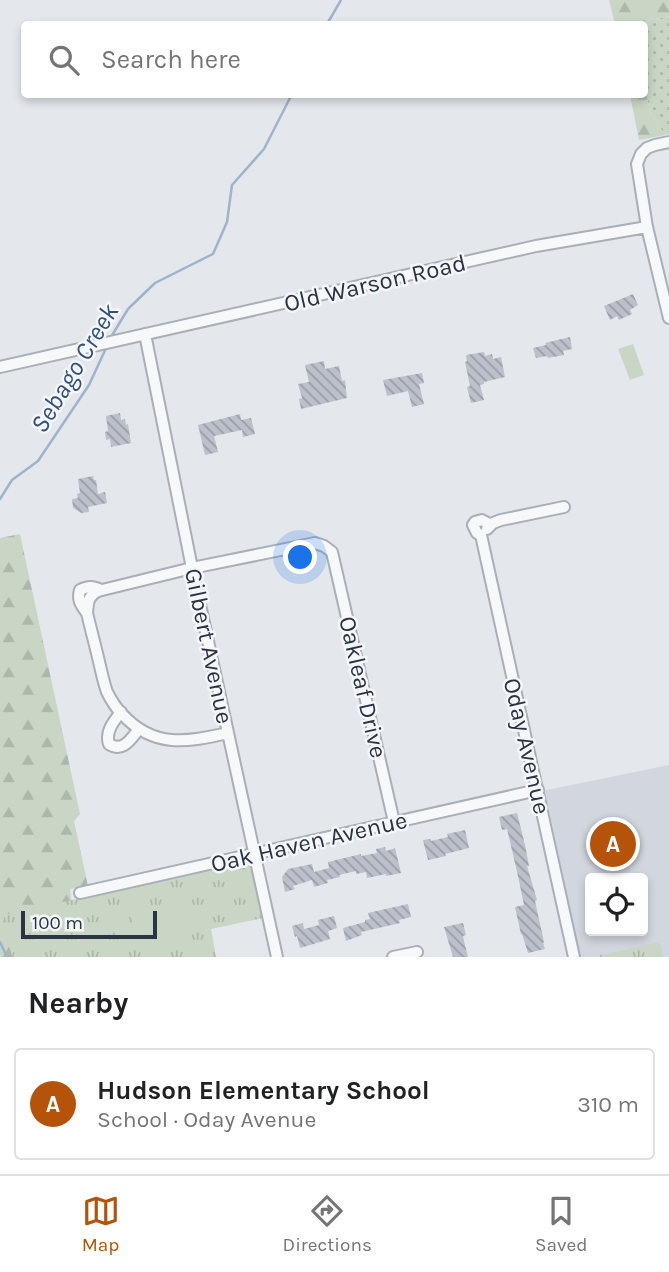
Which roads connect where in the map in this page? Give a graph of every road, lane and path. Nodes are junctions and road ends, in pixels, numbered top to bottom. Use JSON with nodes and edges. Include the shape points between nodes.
{"nodes":[{"id":1,"x":669,"y":142,"type":"edge"},
{"id":2,"x":647,"y":226,"type":"junction"},
{"id":3,"x":669,"y":318,"type":"edge"},
{"id":4,"x":145,"y":334,"type":"junction"},
{"id":5,"x":0,"y":366,"type":"edge"},
{"id":6,"x":564,"y":507,"type":"dead end"},
{"id":7,"x":192,"y":568,"type":"junction"},
{"id":8,"x":121,"y":712,"type":"junction"},
{"id":9,"x":139,"y":729,"type":"junction"},
{"id":10,"x":228,"y":733,"type":"junction"},
{"id":11,"x":538,"y":790,"type":"junction"},
{"id":12,"x":394,"y":822,"type":"junction"},
{"id":13,"x":256,"y":854,"type":"junction"},
{"id":14,"x":80,"y":893,"type":"dead end"},
{"id":15,"x":417,"y":952,"type":"dead end"},
{"id":16,"x":277,"y":957,"type":"edge"},
{"id":17,"x":393,"y":957,"type":"edge"},
{"id":18,"x":574,"y":957,"type":"edge"}],
"edges":[{"from":1,"to":2,"type":"street","via":[[647,148],[637,164]]},
{"from":2,"to":3,"type":"street"},
{"from":2,"to":4,"type":"street","name":"Old Warson Road","via":[[536,246]]},
{"from":4,"to":5,"type":"street","name":"Old Warson Road"},
{"from":4,"to":7,"type":"street","name":"Gilbert Avenue"},
{"from":6,"to":11,"type":"street","name":"Oday Avenue","via":[[500,520],[481,535]]},
{"from":7,"to":8,"type":"street","via":[[99,590],[88,586],[80,590],[78,597],[87,613],[107,691]]},
{"from":7,"to":10,"type":"street","name":"Gilbert Avenue"},
{"from":7,"to":12,"type":"street","name":"Oakleaf Drive","via":[[315,543],[332,552]]},
{"from":8,"to":9,"type":"street"},
{"from":8,"to":9,"type":"street","via":[[109,729],[108,744],[121,747]]},
{"from":9,"to":10,"type":"street","via":[[147,735],[181,741]]},
{"from":10,"to":13,"type":"street","name":"Gilbert Avenue"},
{"from":11,"to":12,"type":"street","name":"Oak Haven Avenue"},
{"from":11,"to":18,"type":"street","name":"Oday Avenue"},
{"from":12,"to":13,"type":"street","name":"Oak Haven Avenue"},
{"from":13,"to":14,"type":"street","name":"Oak Haven Avenue"},
{"from":13,"to":16,"type":"street","name":"Gilbert Avenue"},
{"from":15,"to":17,"type":"street"}]}
